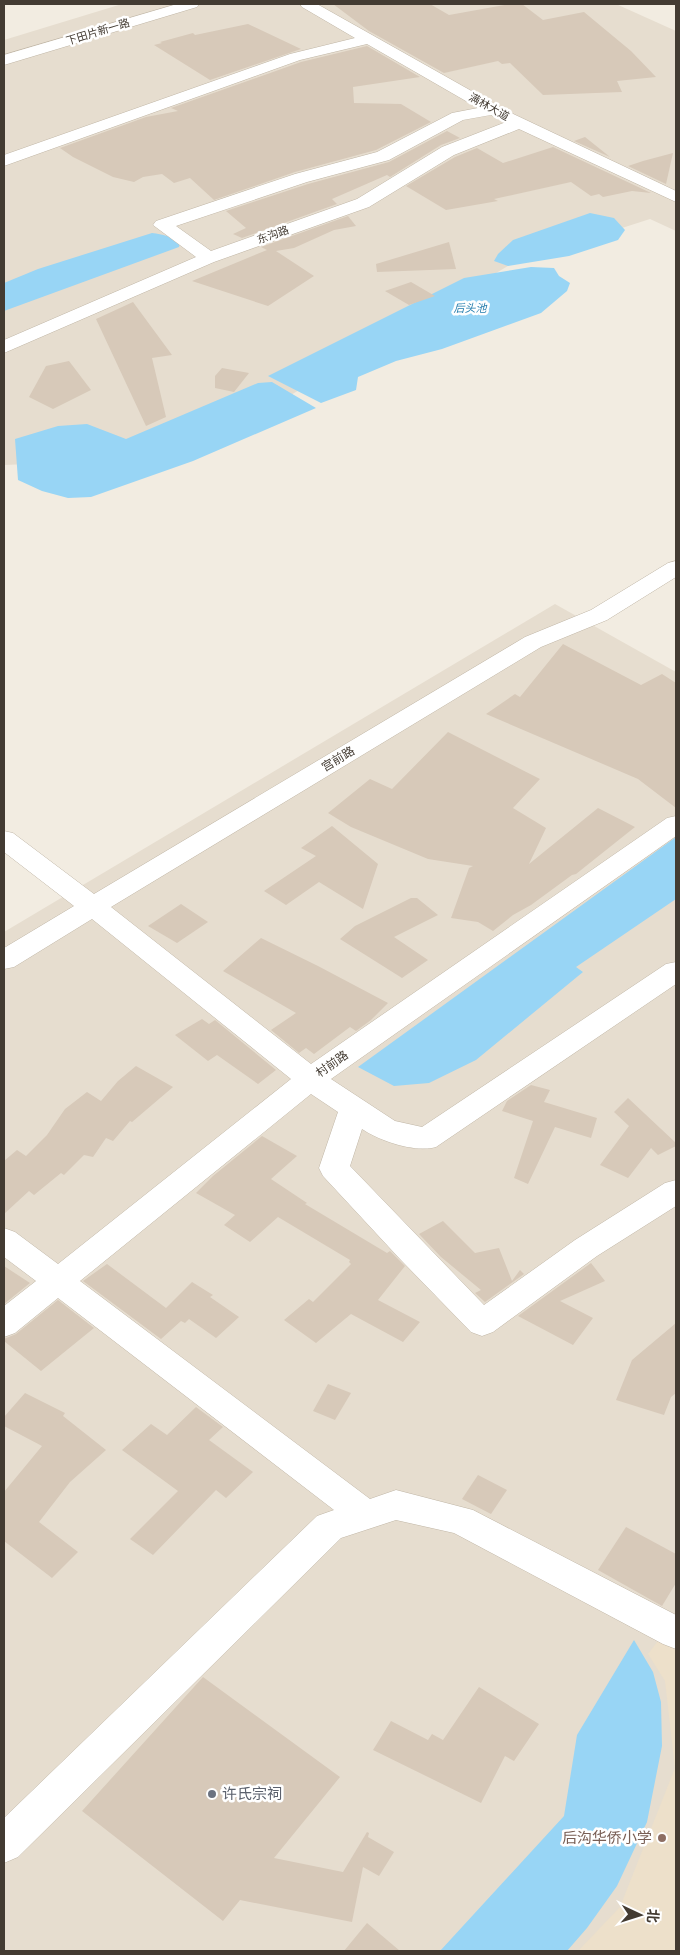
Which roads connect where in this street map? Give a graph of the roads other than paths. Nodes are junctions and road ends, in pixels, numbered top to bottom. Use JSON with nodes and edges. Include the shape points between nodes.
{"nodes":[{"id":1,"x":192,"y":4,"type":"edge"},
{"id":2,"x":307,"y":4,"type":"edge"},
{"id":3,"x":369,"y":39,"type":"junction"},
{"id":4,"x":4,"y":60,"type":"edge"},
{"id":5,"x":493,"y":110,"type":"junction"},
{"id":6,"x":519,"y":123,"type":"junction"},
{"id":7,"x":4,"y":161,"type":"edge"},
{"id":8,"x":676,"y":197,"type":"edge"},
{"id":9,"x":208,"y":258,"type":"junction"},
{"id":10,"x":4,"y":331,"type":"edge"},
{"id":11,"x":22,"y":338,"type":"junction"},
{"id":12,"x":4,"y":347,"type":"edge"},
{"id":13,"x":676,"y":568,"type":"edge"},
{"id":14,"x":676,"y":824,"type":"edge"},
{"id":15,"x":4,"y":839,"type":"edge"},
{"id":16,"x":92,"y":906,"type":"junction"},
{"id":17,"x":4,"y":960,"type":"edge"},
{"id":18,"x":676,"y":971,"type":"edge"},
{"id":19,"x":310,"y":1080,"type":"junction"},
{"id":20,"x":354,"y":1109,"type":"junction"},
{"id":21,"x":676,"y":1191,"type":"edge"},
{"id":22,"x":4,"y":1240,"type":"edge"},
{"id":23,"x":57,"y":1281,"type":"junction"},
{"id":24,"x":4,"y":1324,"type":"edge"},
{"id":25,"x":366,"y":1515,"type":"junction"},
{"id":26,"x":676,"y":1633,"type":"edge"},
{"id":27,"x":4,"y":1844,"type":"edge"}],
"edges":[{"from":1,"to":4,"type":"street","name":"下田片新一路"},
{"from":2,"to":3,"type":"street","name":"满林大道"},
{"from":3,"to":5,"type":"street","name":"满林大道"},
{"from":3,"to":7,"type":"street","via":[[295,57]]},
{"from":5,"to":6,"type":"street","name":"满林大道"},
{"from":5,"to":9,"type":"street","via":[[458,116],[383,156],[301,178],[162,225]]},
{"from":6,"to":8,"type":"street","name":"满林大道"},
{"from":6,"to":9,"type":"street","name":"东沟路","via":[[448,151],[363,203]]},
{"from":9,"to":11,"type":"street","name":"东沟路"},
{"from":10,"to":11,"type":"street"},
{"from":11,"to":12,"type":"street","name":"东沟路"},
{"from":13,"to":16,"type":"street","name":"宫前路","via":[[599,615],[533,642]]},
{"from":14,"to":19,"type":"street","name":"村前路"},
{"from":15,"to":16,"type":"street"},
{"from":16,"to":17,"type":"street","name":"宫前路"},
{"from":16,"to":19,"type":"street"},
{"from":18,"to":20,"type":"street","via":[[426,1139],[386,1130]]},
{"from":19,"to":20,"type":"street"},
{"from":19,"to":23,"type":"street","name":"村前路"},
{"from":20,"to":21,"type":"street","via":[[334,1168],[482,1323],[586,1248]]},
{"from":22,"to":23,"type":"street"},
{"from":23,"to":24,"type":"street","name":"村前路"},
{"from":23,"to":25,"type":"street"},
{"from":25,"to":26,"type":"street","via":[[396,1505],[461,1520]]},
{"from":25,"to":27,"type":"street","via":[[329,1527]]}]}
